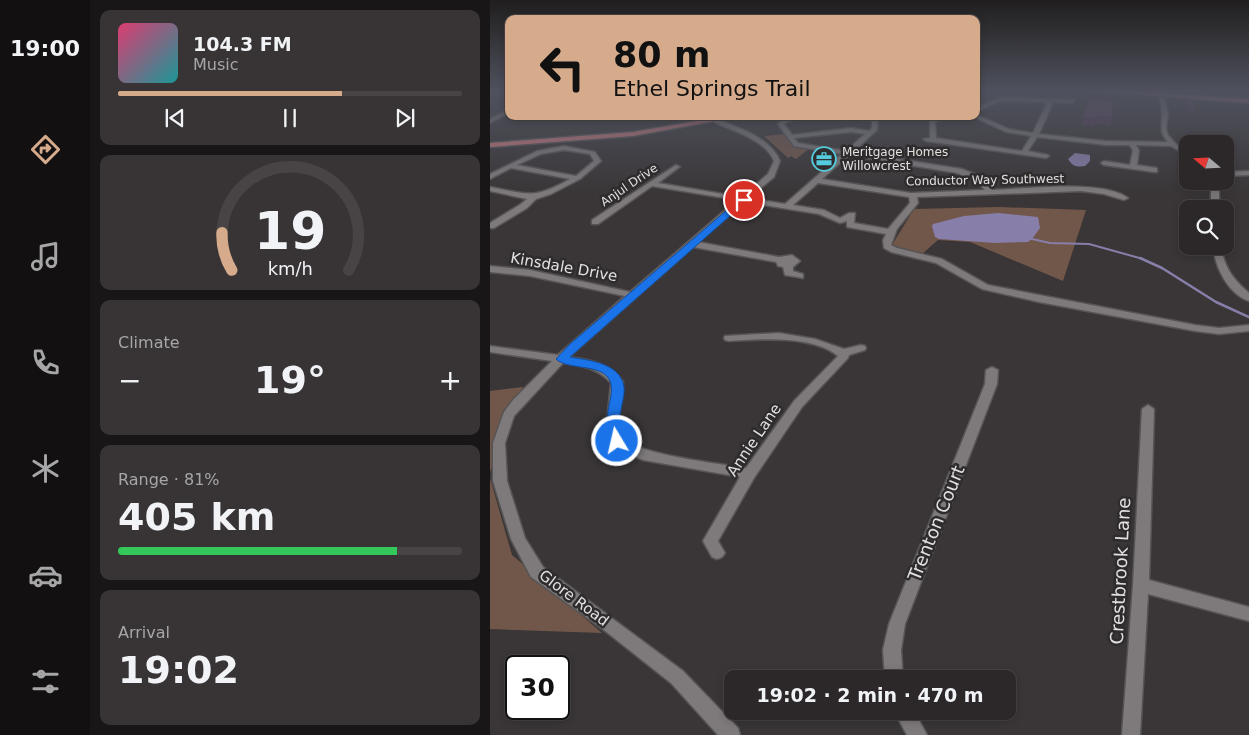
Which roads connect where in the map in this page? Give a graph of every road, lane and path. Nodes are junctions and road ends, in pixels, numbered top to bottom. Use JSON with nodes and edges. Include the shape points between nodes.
{"nodes":[{"id":1,"x":689,"y":125,"type":"edge"},
{"id":2,"x":725,"y":125,"type":"edge"},
{"id":3,"x":781,"y":125,"type":"edge"},
{"id":4,"x":875,"y":125,"type":"edge"},
{"id":5,"x":932,"y":125,"type":"edge"},
{"id":6,"x":995,"y":125,"type":"edge"},
{"id":7,"x":1040,"y":125,"type":"edge"},
{"id":8,"x":1163,"y":125,"type":"edge"},
{"id":9,"x":871,"y":132,"type":"junction"},
{"id":10,"x":1035,"y":135,"type":"junction"},
{"id":11,"x":789,"y":137,"type":"junction"},
{"id":12,"x":570,"y":139,"type":"junction"},
{"id":13,"x":926,"y":139,"type":"dead end"},
{"id":14,"x":934,"y":140,"type":"junction"},
{"id":15,"x":1130,"y":143,"type":"junction"},
{"id":16,"x":1172,"y":144,"type":"junction"},
{"id":17,"x":490,"y":145,"type":"edge"},
{"id":18,"x":566,"y":147,"type":"junction"},
{"id":19,"x":1179,"y":148,"type":"edge"},
{"id":20,"x":1024,"y":152,"type":"junction"},
{"id":21,"x":845,"y":154,"type":"junction"},
{"id":22,"x":1046,"y":156,"type":"dead end"},
{"id":23,"x":1104,"y":164,"type":"dead end"},
{"id":24,"x":510,"y":166,"type":"junction"},
{"id":25,"x":676,"y":167,"type":"dead end"},
{"id":26,"x":1133,"y":167,"type":"junction"},
{"id":27,"x":1154,"y":170,"type":"dead end"},
{"id":28,"x":1249,"y":173,"type":"edge"},
{"id":29,"x":1234,"y":174,"type":"edge"},
{"id":30,"x":490,"y":177,"type":"edge"},
{"id":31,"x":576,"y":178,"type":"junction"},
{"id":32,"x":816,"y":180,"type":"junction"},
{"id":33,"x":651,"y":184,"type":"junction"},
{"id":34,"x":490,"y":189,"type":"edge"},
{"id":35,"x":989,"y":191,"type":"junction"},
{"id":36,"x":913,"y":195,"type":"junction"},
{"id":37,"x":533,"y":197,"type":"junction"},
{"id":38,"x":1124,"y":198,"type":"dead end"},
{"id":39,"x":744,"y":200,"type":"junction"},
{"id":40,"x":787,"y":206,"type":"junction"},
{"id":41,"x":490,"y":216,"type":"edge"},
{"id":42,"x":510,"y":216,"type":"junction"},
{"id":43,"x":594,"y":222,"type":"dead end"},
{"id":44,"x":491,"y":226,"type":"edge"},
{"id":45,"x":891,"y":232,"type":"junction"},
{"id":46,"x":693,"y":244,"type":"junction"},
{"id":47,"x":1218,"y":255,"type":"edge"},
{"id":48,"x":490,"y":269,"type":"edge"},
{"id":49,"x":800,"y":276,"type":"dead end"},
{"id":50,"x":633,"y":295,"type":"junction"},
{"id":51,"x":1249,"y":298,"type":"edge"},
{"id":52,"x":1249,"y":328,"type":"edge"},
{"id":53,"x":729,"y":338,"type":"dead end"},
{"id":54,"x":861,"y":348,"type":"dead end"},
{"id":55,"x":490,"y":350,"type":"edge"},
{"id":56,"x":843,"y":353,"type":"junction"},
{"id":57,"x":562,"y":359,"type":"junction"},
{"id":58,"x":992,"y":370,"type":"dead end"},
{"id":59,"x":1148,"y":409,"type":"dead end"},
{"id":60,"x":749,"y":474,"type":"junction"},
{"id":61,"x":495,"y":483,"type":"edge"},
{"id":62,"x":717,"y":554,"type":"dead end"},
{"id":63,"x":1141,"y":585,"type":"junction"},
{"id":64,"x":1249,"y":614,"type":"edge"},
{"id":65,"x":893,"y":670,"type":"edge"},
{"id":66,"x":909,"y":720,"type":"edge"},
{"id":67,"x":731,"y":735,"type":"edge"},
{"id":68,"x":918,"y":735,"type":"edge"},
{"id":69,"x":1131,"y":735,"type":"edge"}],
"edges":[{"from":1,"to":12,"type":"main road"},
{"from":2,"to":39,"type":"street","name":"Glore Road","via":[[757,140],[777,159],[771,175]]},
{"from":3,"to":11,"type":"street"},
{"from":4,"to":9,"type":"street"},
{"from":5,"to":14,"type":"street"},
{"from":6,"to":10,"type":"street","via":[[1008,131]]},
{"from":7,"to":10,"type":"street"},
{"from":8,"to":16,"type":"street","via":[[1165,135]]},
{"from":9,"to":11,"type":"street","via":[[848,130]]},
{"from":9,"to":21,"type":"street"},
{"from":10,"to":15,"type":"street"},
{"from":10,"to":20,"type":"street"},
{"from":11,"to":21,"type":"street","via":[[800,147]]},
{"from":12,"to":17,"type":"main road"},
{"from":12,"to":18,"type":"street"},
{"from":13,"to":14,"type":"street"},
{"from":14,"to":20,"type":"street"},
{"from":15,"to":16,"type":"street"},
{"from":15,"to":26,"type":"street","via":[[1136,150]]},
{"from":16,"to":19,"type":"street"},
{"from":18,"to":24,"type":"street","via":[[542,150]]},
{"from":18,"to":31,"type":"street","via":[[593,153],[598,162]]},
{"from":20,"to":22,"type":"street"},
{"from":21,"to":32,"type":"street"},
{"from":21,"to":35,"type":"street","via":[[959,171],[981,180]]},
{"from":23,"to":26,"type":"street"},
{"from":24,"to":30,"type":"street"},
{"from":24,"to":31,"type":"street"},
{"from":25,"to":33,"type":"street","name":"Anjul Drive"},
{"from":26,"to":27,"type":"street"},
{"from":28,"to":29,"type":"street"},
{"from":31,"to":37,"type":"street"},
{"from":32,"to":36,"type":"street","name":"Conductor Way Southwest"},
{"from":32,"to":40,"type":"street"},
{"from":33,"to":39,"type":"street"},
{"from":33,"to":43,"type":"street","name":"Anjul Drive"},
{"from":34,"to":37,"type":"street"},
{"from":35,"to":36,"type":"street","name":"Conductor Way Southwest"},
{"from":35,"to":38,"type":"street","name":"Conductor Way Southwest","via":[[1081,189]]},
{"from":36,"to":45,"type":"street","via":[[914,203]]},
{"from":37,"to":42,"type":"street"},
{"from":39,"to":40,"type":"street"},
{"from":39,"to":46,"type":"street","name":"Glore Road"},
{"from":40,"to":45,"type":"street","via":[[821,212],[840,221],[852,215],[850,225]]},
{"from":41,"to":42,"type":"street"},
{"from":42,"to":44,"type":"street"},
{"from":45,"to":52,"type":"street","via":[[887,240],[890,248],[938,261],[984,287],[1195,328],[1219,331]]},
{"from":46,"to":49,"type":"street","via":[[784,262],[788,272]]},
{"from":46,"to":50,"type":"street","name":"Glore Road"},
{"from":47,"to":51,"type":"street","via":[[1225,276]]},
{"from":48,"to":50,"type":"street","name":"Kinsdale Drive"},
{"from":50,"to":57,"type":"street","name":"Glore Road"},
{"from":53,"to":56,"type":"street","via":[[789,336]]},
{"from":54,"to":56,"type":"street"},
{"from":55,"to":57,"type":"street"},
{"from":56,"to":60,"type":"street","name":"Annie Lane","via":[[844,357],[798,404]]},
{"from":57,"to":60,"type":"street","via":[[591,364],[614,378],[618,388],[613,429],[622,446],[643,455]]},
{"from":57,"to":61,"type":"street","name":"Glore Road","via":[[508,415],[499,443]]},
{"from":58,"to":65,"type":"street","name":"Trenton Court","via":[[991,384],[897,624],[892,650]]},
{"from":59,"to":63,"type":"street","name":"Crestbrook Lane"},
{"from":60,"to":62,"type":"street","name":"Annie Lane","via":[[710,541]]},
{"from":61,"to":67,"type":"street","name":"Glore Road","via":[[518,538],[538,572],[677,677]]},
{"from":63,"to":64,"type":"street"},
{"from":63,"to":69,"type":"street","name":"Crestbrook Lane"},
{"from":66,"to":68,"type":"street"}]}
